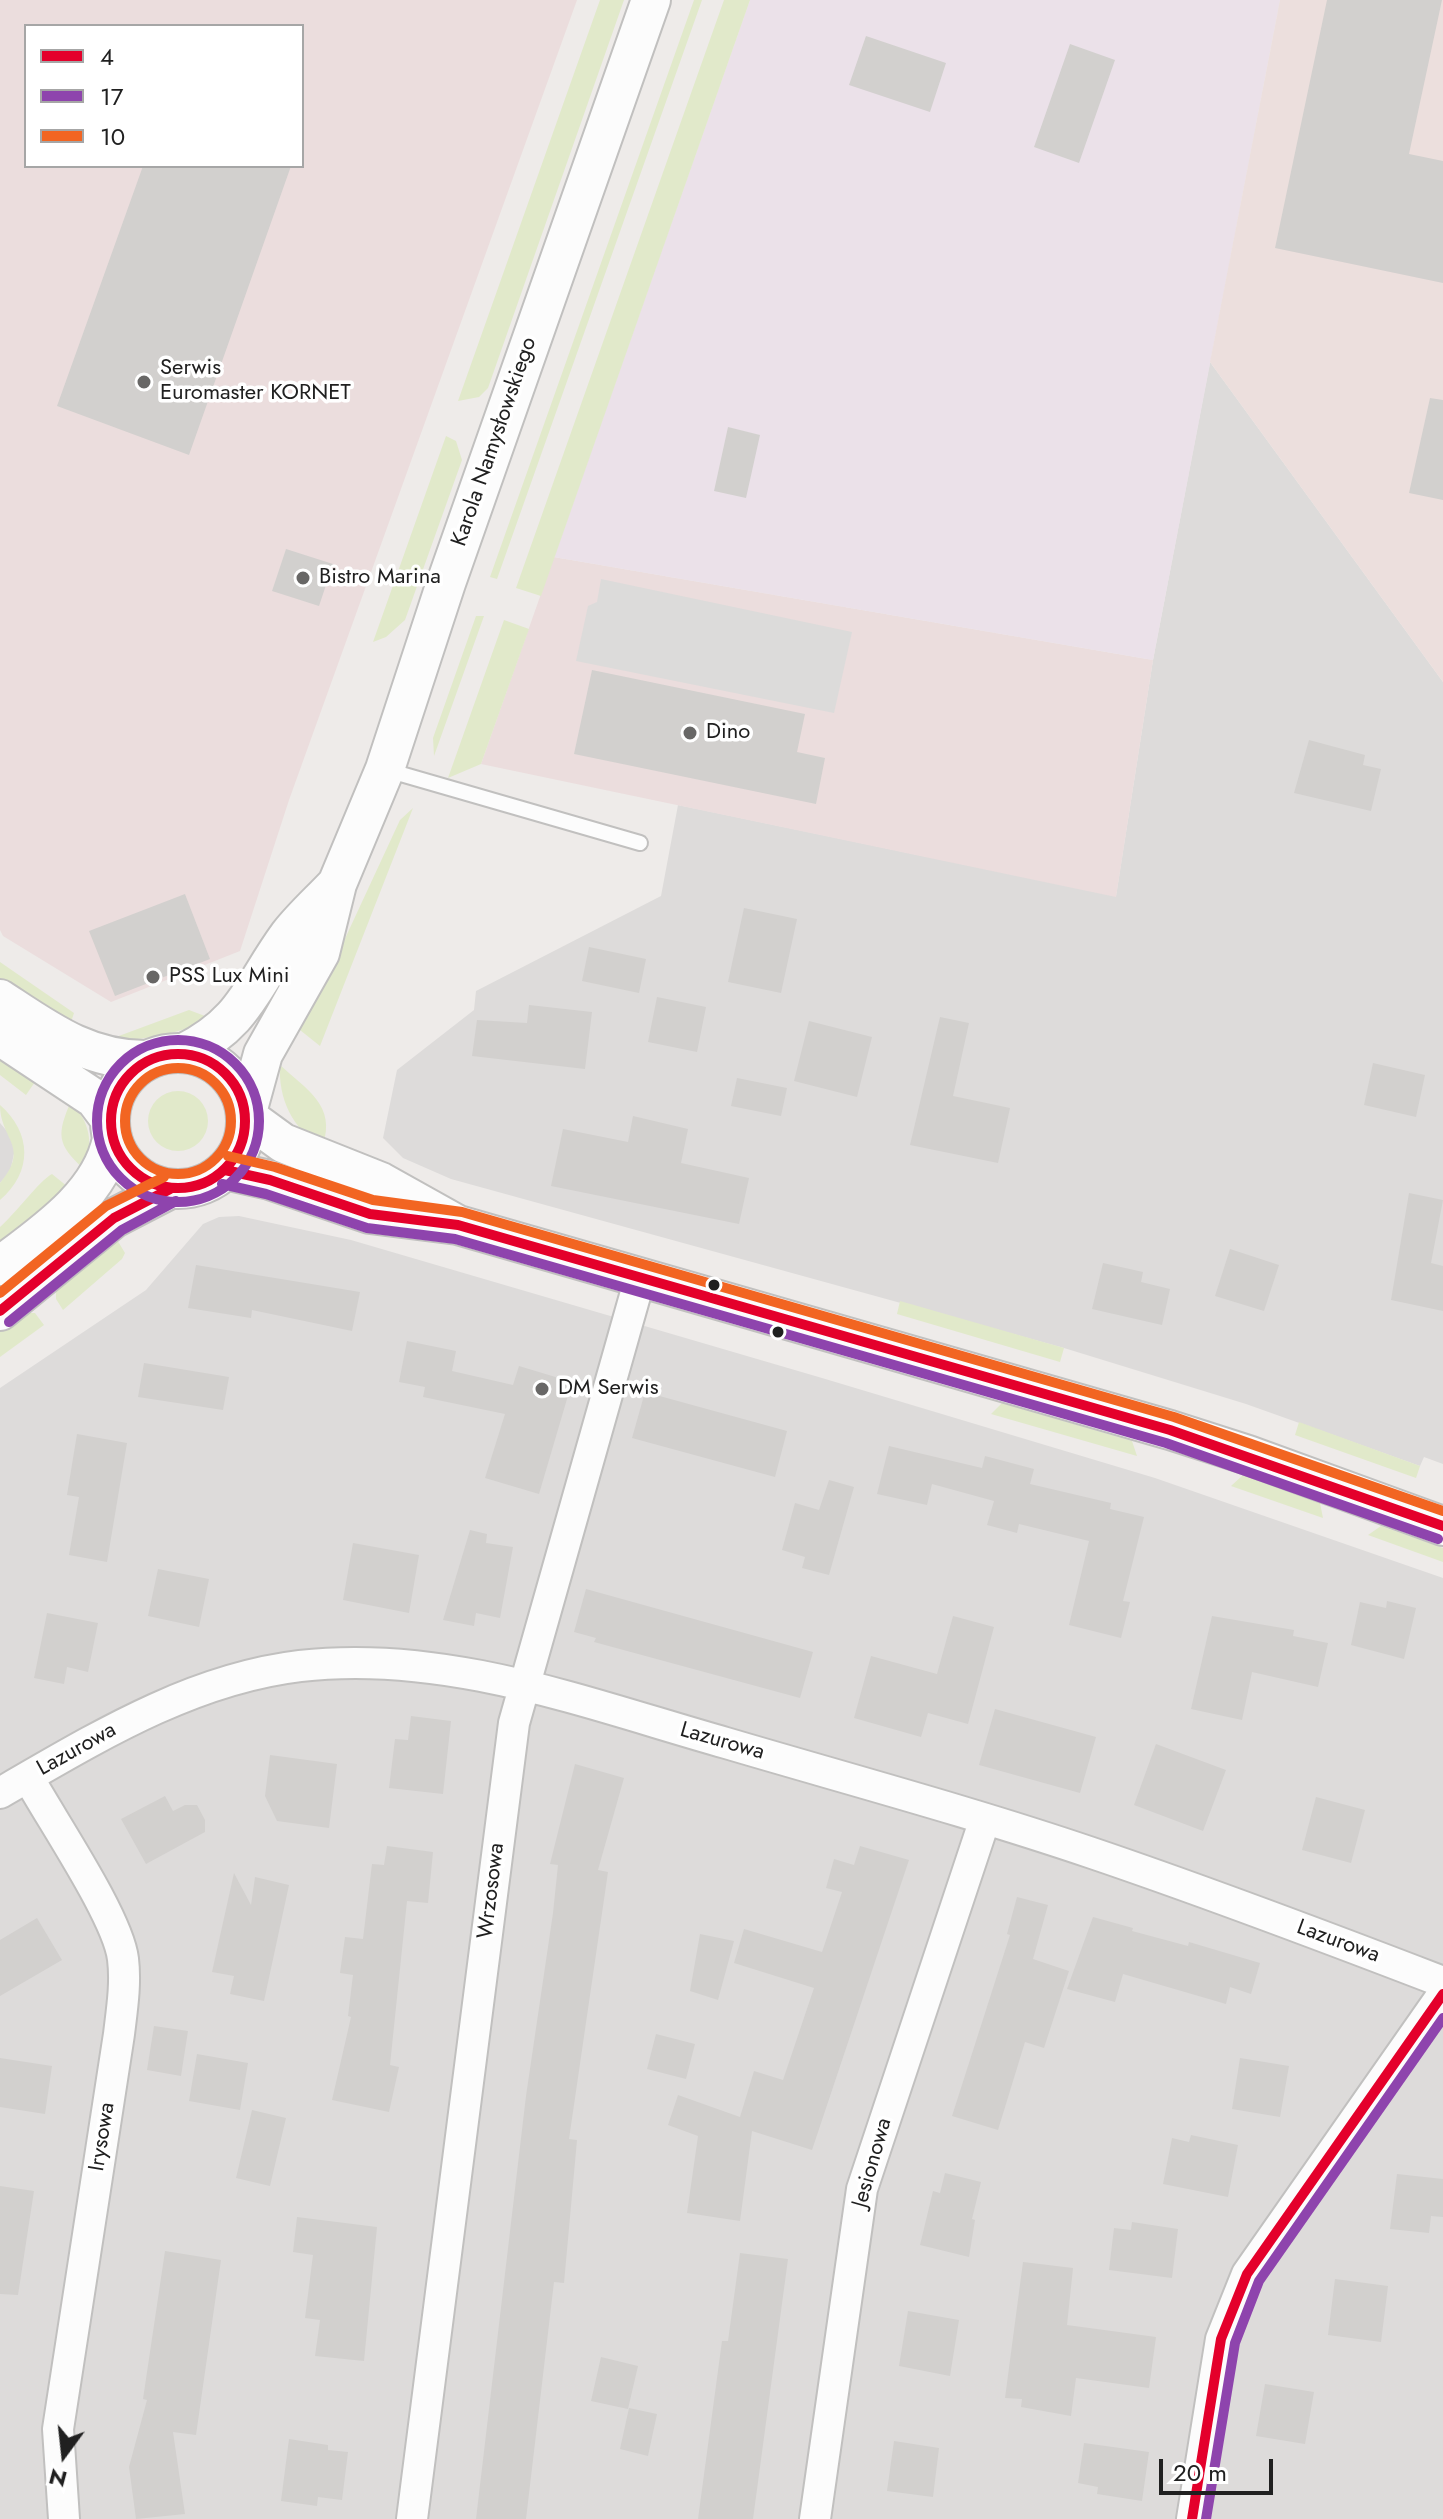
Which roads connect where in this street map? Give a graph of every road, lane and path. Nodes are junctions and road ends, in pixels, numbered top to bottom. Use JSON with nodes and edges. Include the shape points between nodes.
{"nodes":[{"id":1,"x":651,"y":0,"type":"edge"},
{"id":2,"x":385,"y":769,"type":"junction"},
{"id":3,"x":640,"y":843,"type":"dead end"},
{"id":4,"x":337,"y":884,"type":"junction"},
{"id":5,"x":0,"y":999,"type":"edge"},
{"id":6,"x":0,"y":1036,"type":"edge"},
{"id":7,"x":166,"y":1057,"type":"junction"},
{"id":8,"x":246,"y":1116,"type":"junction"},
{"id":9,"x":111,"y":1129,"type":"junction"},
{"id":10,"x":225,"y":1170,"type":"junction"},
{"id":11,"x":170,"y":1189,"type":"junction"},
{"id":12,"x":458,"y":1225,"type":"junction"},
{"id":13,"x":0,"y":1266,"type":"edge"},
{"id":14,"x":640,"y":1278,"type":"junction"},
{"id":15,"x":0,"y":1311,"type":"edge"},
{"id":16,"x":1443,"y":1526,"type":"edge"},
{"id":17,"x":523,"y":1685,"type":"junction"},
{"id":18,"x":28,"y":1777,"type":"junction"},
{"id":19,"x":0,"y":1793,"type":"edge"},
{"id":20,"x":985,"y":1819,"type":"junction"},
{"id":21,"x":1443,"y":1982,"type":"edge"},
{"id":22,"x":1443,"y":1994,"type":"edge"},
{"id":23,"x":64,"y":2519,"type":"edge"},
{"id":24,"x":412,"y":2519,"type":"edge"},
{"id":25,"x":815,"y":2519,"type":"edge"},
{"id":26,"x":1192,"y":2519,"type":"edge"}],
"edges":[{"from":1,"to":2,"type":"street","name":"Karola Namysłowskiego"},
{"from":2,"to":3,"type":"lane"},
{"from":2,"to":4,"type":"street","name":"Karola Namysłowskiego"},
{"from":4,"to":7,"type":"street","name":"Karola Namysłowskiego","via":[[289,934],[230,1023]]},
{"from":4,"to":8,"type":"street","name":"Karola Namysłowskiego","via":[[320,953],[263,1054]]},
{"from":5,"to":7,"type":"street","via":[[79,1048],[105,1057]]},
{"from":6,"to":9,"type":"street","via":[[95,1099]]},
{"from":7,"to":8,"type":"street","via":[[218,1066],[231,1078]]},
{"from":7,"to":9,"type":"street","via":[[121,1084]]},
{"from":8,"to":10,"type":"street","via":[[245,1136]]},
{"from":8,"to":12,"type":"street","via":[[283,1143],[381,1182]]},
{"from":9,"to":11,"type":"street","via":[[120,1157],[133,1172]]},
{"from":9,"to":13,"type":"street","via":[[105,1167],[87,1191]]},
{"from":10,"to":11,"type":"street","via":[[190,1188]]},
{"from":10,"to":12,"type":"street","via":[[370,1214]]},
{"from":11,"to":15,"type":"street","via":[[114,1218]]},
{"from":12,"to":14,"type":"street"},
{"from":14,"to":16,"type":"street","via":[[1170,1430]]},
{"from":14,"to":17,"type":"street","name":"Wrzosowa"},
{"from":17,"to":18,"type":"street","name":"Lazurowa","via":[[409,1666],[356,1663],[272,1670],[160,1706]]},
{"from":17,"to":20,"type":"street","name":"Lazurowa"},
{"from":17,"to":24,"type":"street","name":"Wrzosowa","via":[[511,1740]]},
{"from":18,"to":19,"type":"street","name":"Lazurowa"},
{"from":18,"to":23,"type":"street","name":"Irysowa","via":[[111,1922],[124,1972],[58,2429]]},
{"from":20,"to":21,"type":"street","name":"Lazurowa","via":[[1162,1877]]},
{"from":20,"to":25,"type":"street","name":"Jesionowa","via":[[862,2189]]},
{"from":22,"to":26,"type":"street","via":[[1242,2284],[1216,2364]]}]}
